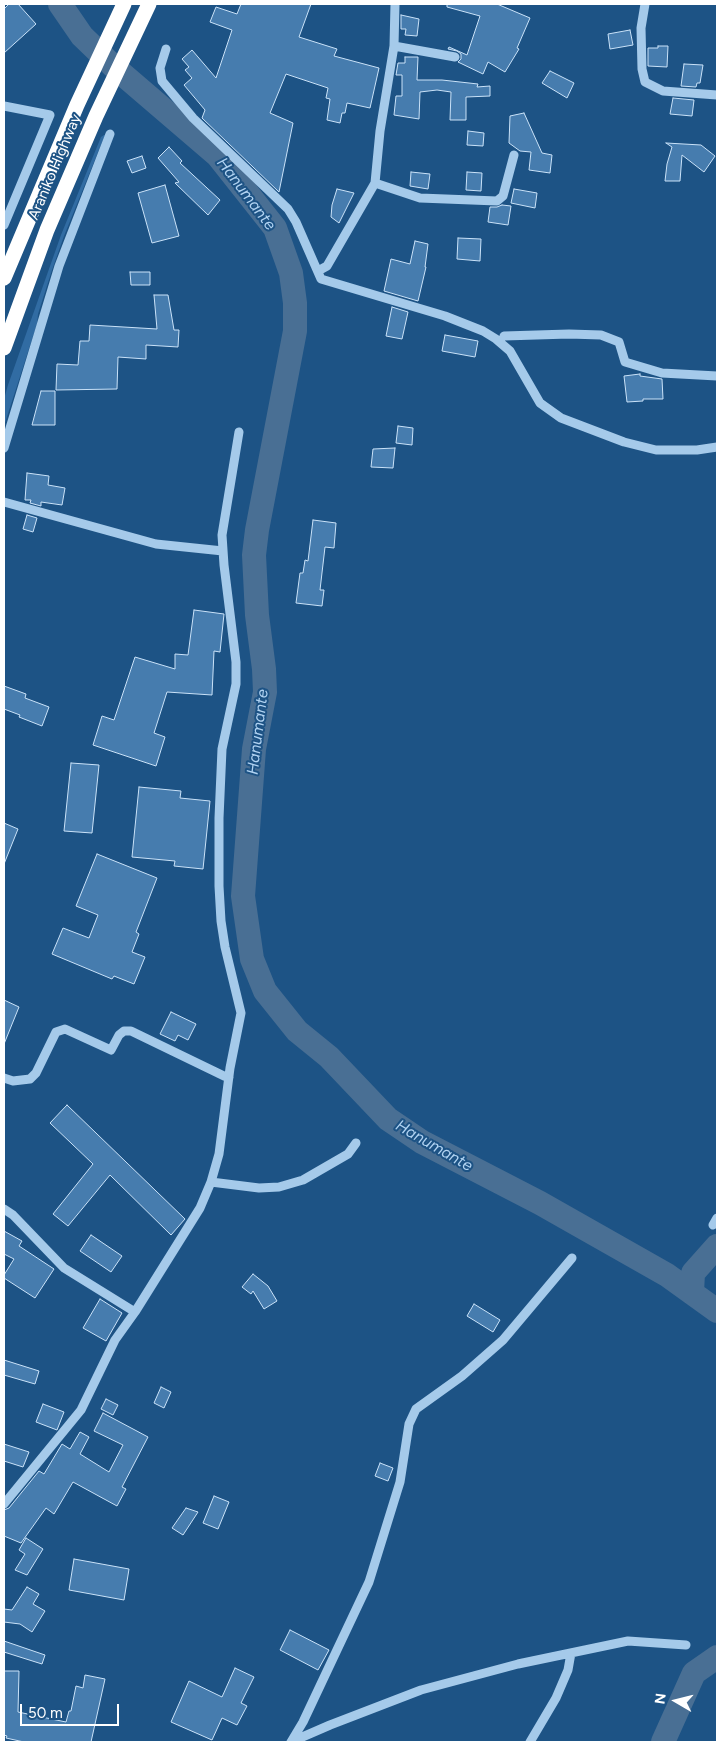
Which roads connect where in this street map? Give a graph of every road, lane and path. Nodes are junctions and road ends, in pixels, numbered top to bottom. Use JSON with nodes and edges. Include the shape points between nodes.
{"nodes":[{"id":1,"x":149,"y":4,"type":"edge"},
{"id":2,"x":396,"y":4,"type":"edge"},
{"id":3,"x":645,"y":4,"type":"edge"},
{"id":4,"x":123,"y":6,"type":"edge"},
{"id":5,"x":394,"y":46,"type":"junction"},
{"id":6,"x":166,"y":49,"type":"dead end"},
{"id":7,"x":456,"y":56,"type":"dead end"},
{"id":8,"x":717,"y":95,"type":"edge"},
{"id":9,"x":4,"y":106,"type":"edge"},
{"id":10,"x":110,"y":134,"type":"dead end"},
{"id":11,"x":514,"y":155,"type":"dead end"},
{"id":12,"x":375,"y":183,"type":"junction"},
{"id":13,"x":4,"y":225,"type":"edge"},
{"id":14,"x":318,"y":271,"type":"junction"},
{"id":15,"x":4,"y":278,"type":"edge"},
{"id":16,"x":504,"y":336,"type":"dead end"},
{"id":17,"x":4,"y":348,"type":"edge"},
{"id":18,"x":717,"y":376,"type":"edge"},
{"id":19,"x":239,"y":432,"type":"dead end"},
{"id":20,"x":717,"y":447,"type":"edge"},
{"id":21,"x":4,"y":448,"type":"edge"},
{"id":22,"x":4,"y":502,"type":"edge"},
{"id":23,"x":223,"y":551,"type":"junction"},
{"id":24,"x":229,"y":1077,"type":"junction"},
{"id":25,"x":4,"y":1078,"type":"edge"},
{"id":26,"x":356,"y":1143,"type":"dead end"},
{"id":27,"x":211,"y":1182,"type":"junction"},
{"id":28,"x":4,"y":1209,"type":"edge"},
{"id":29,"x":572,"y":1258,"type":"dead end"},
{"id":30,"x":135,"y":1312,"type":"junction"},
{"id":31,"x":4,"y":1504,"type":"edge"},
{"id":32,"x":686,"y":1645,"type":"dead end"},
{"id":33,"x":571,"y":1653,"type":"junction"},
{"id":34,"x":291,"y":1742,"type":"edge"},
{"id":35,"x":530,"y":1742,"type":"edge"}],
"edges":[{"from":1,"to":17,"type":"highway","name":"Araniko Highway","via":[[47,230]]},
{"from":2,"to":5,"type":"street"},
{"from":3,"to":8,"type":"street","via":[[641,34],[645,82],[663,90]]},
{"from":4,"to":15,"type":"highway","name":"Araniko Highway"},
{"from":5,"to":7,"type":"street"},
{"from":5,"to":12,"type":"street"},
{"from":6,"to":14,"type":"street","via":[[160,68],[162,81],[193,118],[288,209]]},
{"from":9,"to":13,"type":"street","via":[[50,115]]},
{"from":10,"to":21,"type":"street","via":[[59,266]]},
{"from":11,"to":12,"type":"street","via":[[503,196],[497,201],[420,198]]},
{"from":12,"to":14,"type":"street","via":[[327,266]]},
{"from":14,"to":20,"type":"street","via":[[321,279],[445,316],[489,335],[510,351],[540,403],[561,418],[624,442],[656,450]]},
{"from":16,"to":18,"type":"street","via":[[601,336],[619,342],[625,362],[662,373]]},
{"from":19,"to":23,"type":"street","via":[[224,522]]},
{"from":22,"to":23,"type":"street","via":[[156,544]]},
{"from":23,"to":24,"type":"street","via":[[236,684],[220,766],[219,886],[225,947],[242,1013]]},
{"from":24,"to":25,"type":"street","via":[[131,1031],[119,1035],[111,1050],[65,1029],[56,1032],[30,1079],[13,1081]]},
{"from":24,"to":27,"type":"street","via":[[219,1154]]},
{"from":26,"to":27,"type":"street","via":[[348,1154],[303,1180],[279,1187]]},
{"from":27,"to":30,"type":"street","via":[[200,1208]]},
{"from":28,"to":30,"type":"street","via":[[64,1268]]},
{"from":29,"to":34,"type":"street","via":[[503,1340],[462,1376],[416,1409],[409,1424],[400,1482],[369,1582]]},
{"from":30,"to":31,"type":"street","via":[[115,1340],[81,1410]]},
{"from":32,"to":33,"type":"street","via":[[628,1641]]},
{"from":33,"to":34,"type":"street","via":[[421,1690]]},
{"from":33,"to":35,"type":"street","via":[[568,1670],[556,1698]]}]}
